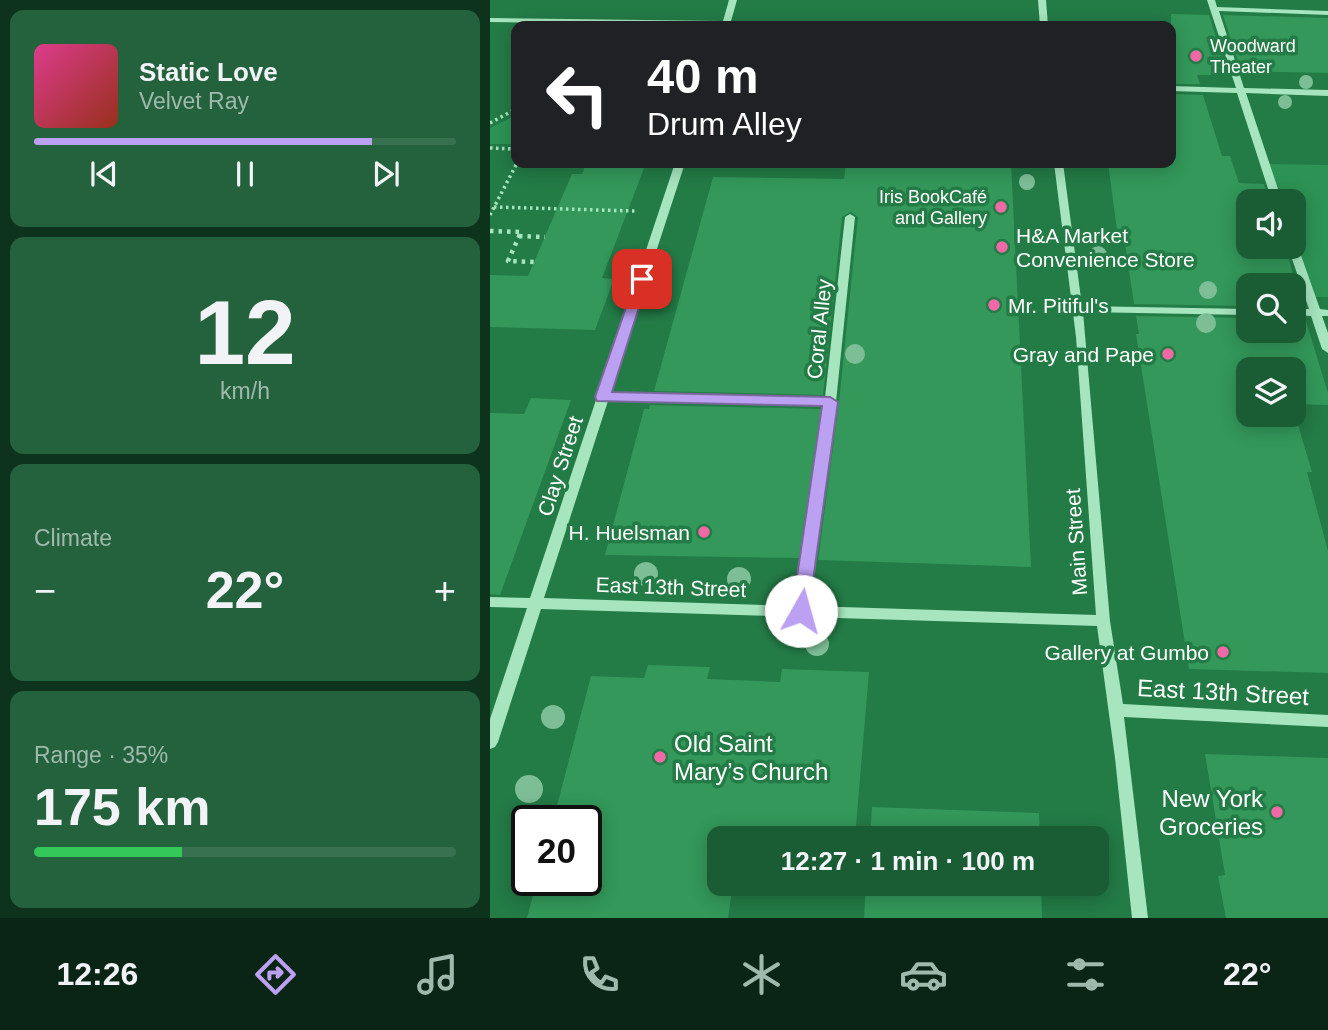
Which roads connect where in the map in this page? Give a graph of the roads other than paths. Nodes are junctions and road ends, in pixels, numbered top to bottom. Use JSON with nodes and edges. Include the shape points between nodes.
{"nodes":[{"id":1,"x":733,"y":0,"type":"edge"},
{"id":2,"x":1042,"y":0,"type":"edge"},
{"id":3,"x":1212,"y":4,"type":"edge"},
{"id":4,"x":1328,"y":13,"type":"edge"},
{"id":5,"x":490,"y":20,"type":"edge"},
{"id":6,"x":537,"y":21,"type":"edge"},
{"id":7,"x":726,"y":21,"type":"edge"},
{"id":8,"x":1044,"y":21,"type":"edge"},
{"id":9,"x":1176,"y":89,"type":"edge"},
{"id":10,"x":1242,"y":91,"type":"junction"},
{"id":11,"x":1328,"y":93,"type":"edge"},
{"id":12,"x":678,"y":168,"type":"edge"},
{"id":13,"x":1059,"y":168,"type":"edge"},
{"id":14,"x":1273,"y":189,"type":"edge"},
{"id":15,"x":850,"y":217,"type":"dead end"},
{"id":16,"x":1298,"y":259,"type":"edge"},
{"id":17,"x":1078,"y":309,"type":"junction"},
{"id":18,"x":1236,"y":312,"type":"edge"},
{"id":19,"x":1322,"y":313,"type":"edge"},
{"id":20,"x":1328,"y":349,"type":"edge"},
{"id":21,"x":603,"y":397,"type":"junction"},
{"id":22,"x":830,"y":402,"type":"junction"},
{"id":23,"x":490,"y":602,"type":"edge"},
{"id":24,"x":536,"y":604,"type":"junction"},
{"id":25,"x":801,"y":611,"type":"junction"},
{"id":26,"x":1103,"y":621,"type":"junction"},
{"id":27,"x":1116,"y":710,"type":"junction"},
{"id":28,"x":1328,"y":721,"type":"edge"},
{"id":29,"x":490,"y":742,"type":"edge"},
{"id":30,"x":1140,"y":918,"type":"edge"}],
"edges":[{"from":1,"to":7,"type":"street"},
{"from":2,"to":8,"type":"street"},
{"from":3,"to":4,"type":"street"},
{"from":3,"to":10,"type":"street"},
{"from":5,"to":6,"type":"street"},
{"from":9,"to":10,"type":"street"},
{"from":10,"to":11,"type":"street"},
{"from":10,"to":14,"type":"street"},
{"from":12,"to":21,"type":"street","name":"Clay Street"},
{"from":13,"to":17,"type":"street","name":"Main Street"},
{"from":15,"to":22,"type":"street","name":"Coral Alley"},
{"from":16,"to":19,"type":"street"},
{"from":17,"to":18,"type":"street"},
{"from":17,"to":26,"type":"street","name":"Main Street"},
{"from":19,"to":20,"type":"street"},
{"from":21,"to":22,"type":"street"},
{"from":21,"to":24,"type":"street","name":"Clay Street"},
{"from":22,"to":25,"type":"street","name":"Coral Alley"},
{"from":23,"to":24,"type":"street","name":"East 13th Street"},
{"from":24,"to":25,"type":"street","name":"East 13th Street"},
{"from":24,"to":29,"type":"street","name":"Clay Street"},
{"from":25,"to":26,"type":"street","name":"East 13th Street"},
{"from":26,"to":27,"type":"street","name":"Main Street"},
{"from":27,"to":28,"type":"street","name":"East 13th Street"},
{"from":27,"to":30,"type":"street","name":"Main Street"}]}
